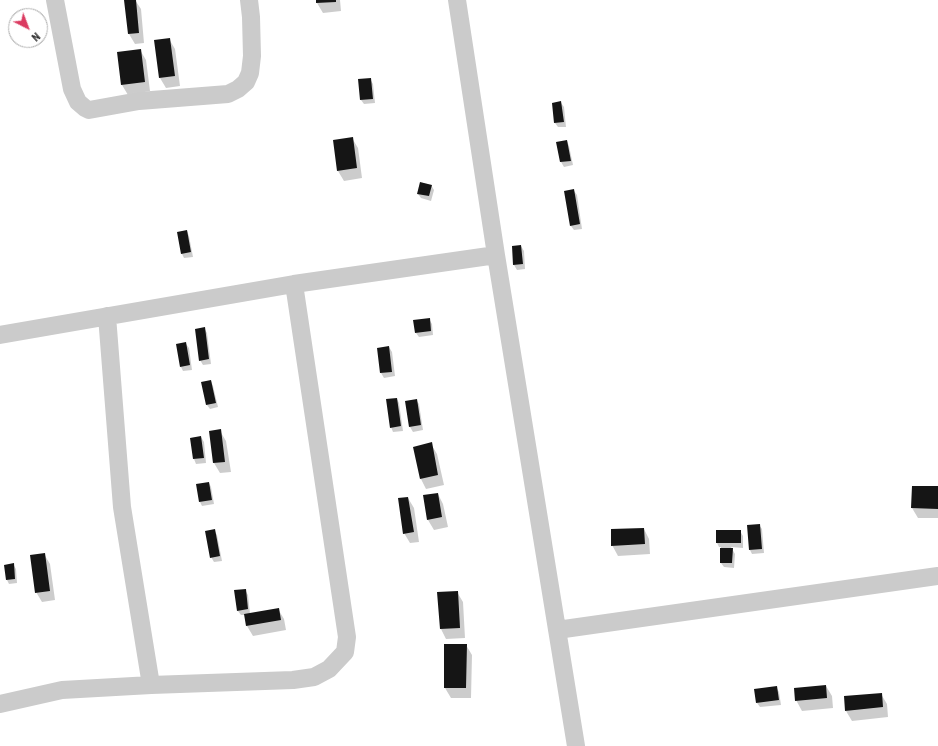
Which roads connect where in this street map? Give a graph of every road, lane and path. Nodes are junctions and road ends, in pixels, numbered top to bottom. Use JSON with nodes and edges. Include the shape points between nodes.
{"nodes":[{"id":1,"x":55,"y":0,"type":"edge"},
{"id":2,"x":249,"y":0,"type":"edge"},
{"id":3,"x":457,"y":0,"type":"edge"},
{"id":4,"x":496,"y":255,"type":"junction"},
{"id":5,"x":294,"y":284,"type":"junction"},
{"id":6,"x":107,"y":316,"type":"junction"},
{"id":7,"x":0,"y":335,"type":"edge"},
{"id":8,"x":938,"y":576,"type":"edge"},
{"id":9,"x":557,"y":630,"type":"junction"},
{"id":10,"x":151,"y":685,"type":"junction"},
{"id":11,"x":0,"y":704,"type":"edge"},
{"id":12,"x":576,"y":746,"type":"edge"}],
"edges":[{"from":1,"to":2,"type":"street","via":[[72,89],[78,102],[90,110],[139,102],[228,94],[238,89],[246,82],[250,73],[252,56]]},
{"from":3,"to":4,"type":"street"},
{"from":4,"to":5,"type":"street"},
{"from":4,"to":9,"type":"street"},
{"from":5,"to":6,"type":"street"},
{"from":5,"to":10,"type":"street","via":[[347,637],[345,652],[330,669],[314,677]]},
{"from":6,"to":7,"type":"street"},
{"from":6,"to":10,"type":"street","via":[[122,507]]},
{"from":8,"to":9,"type":"street"},
{"from":9,"to":12,"type":"street"},
{"from":10,"to":11,"type":"street","via":[[62,690]]}]}
